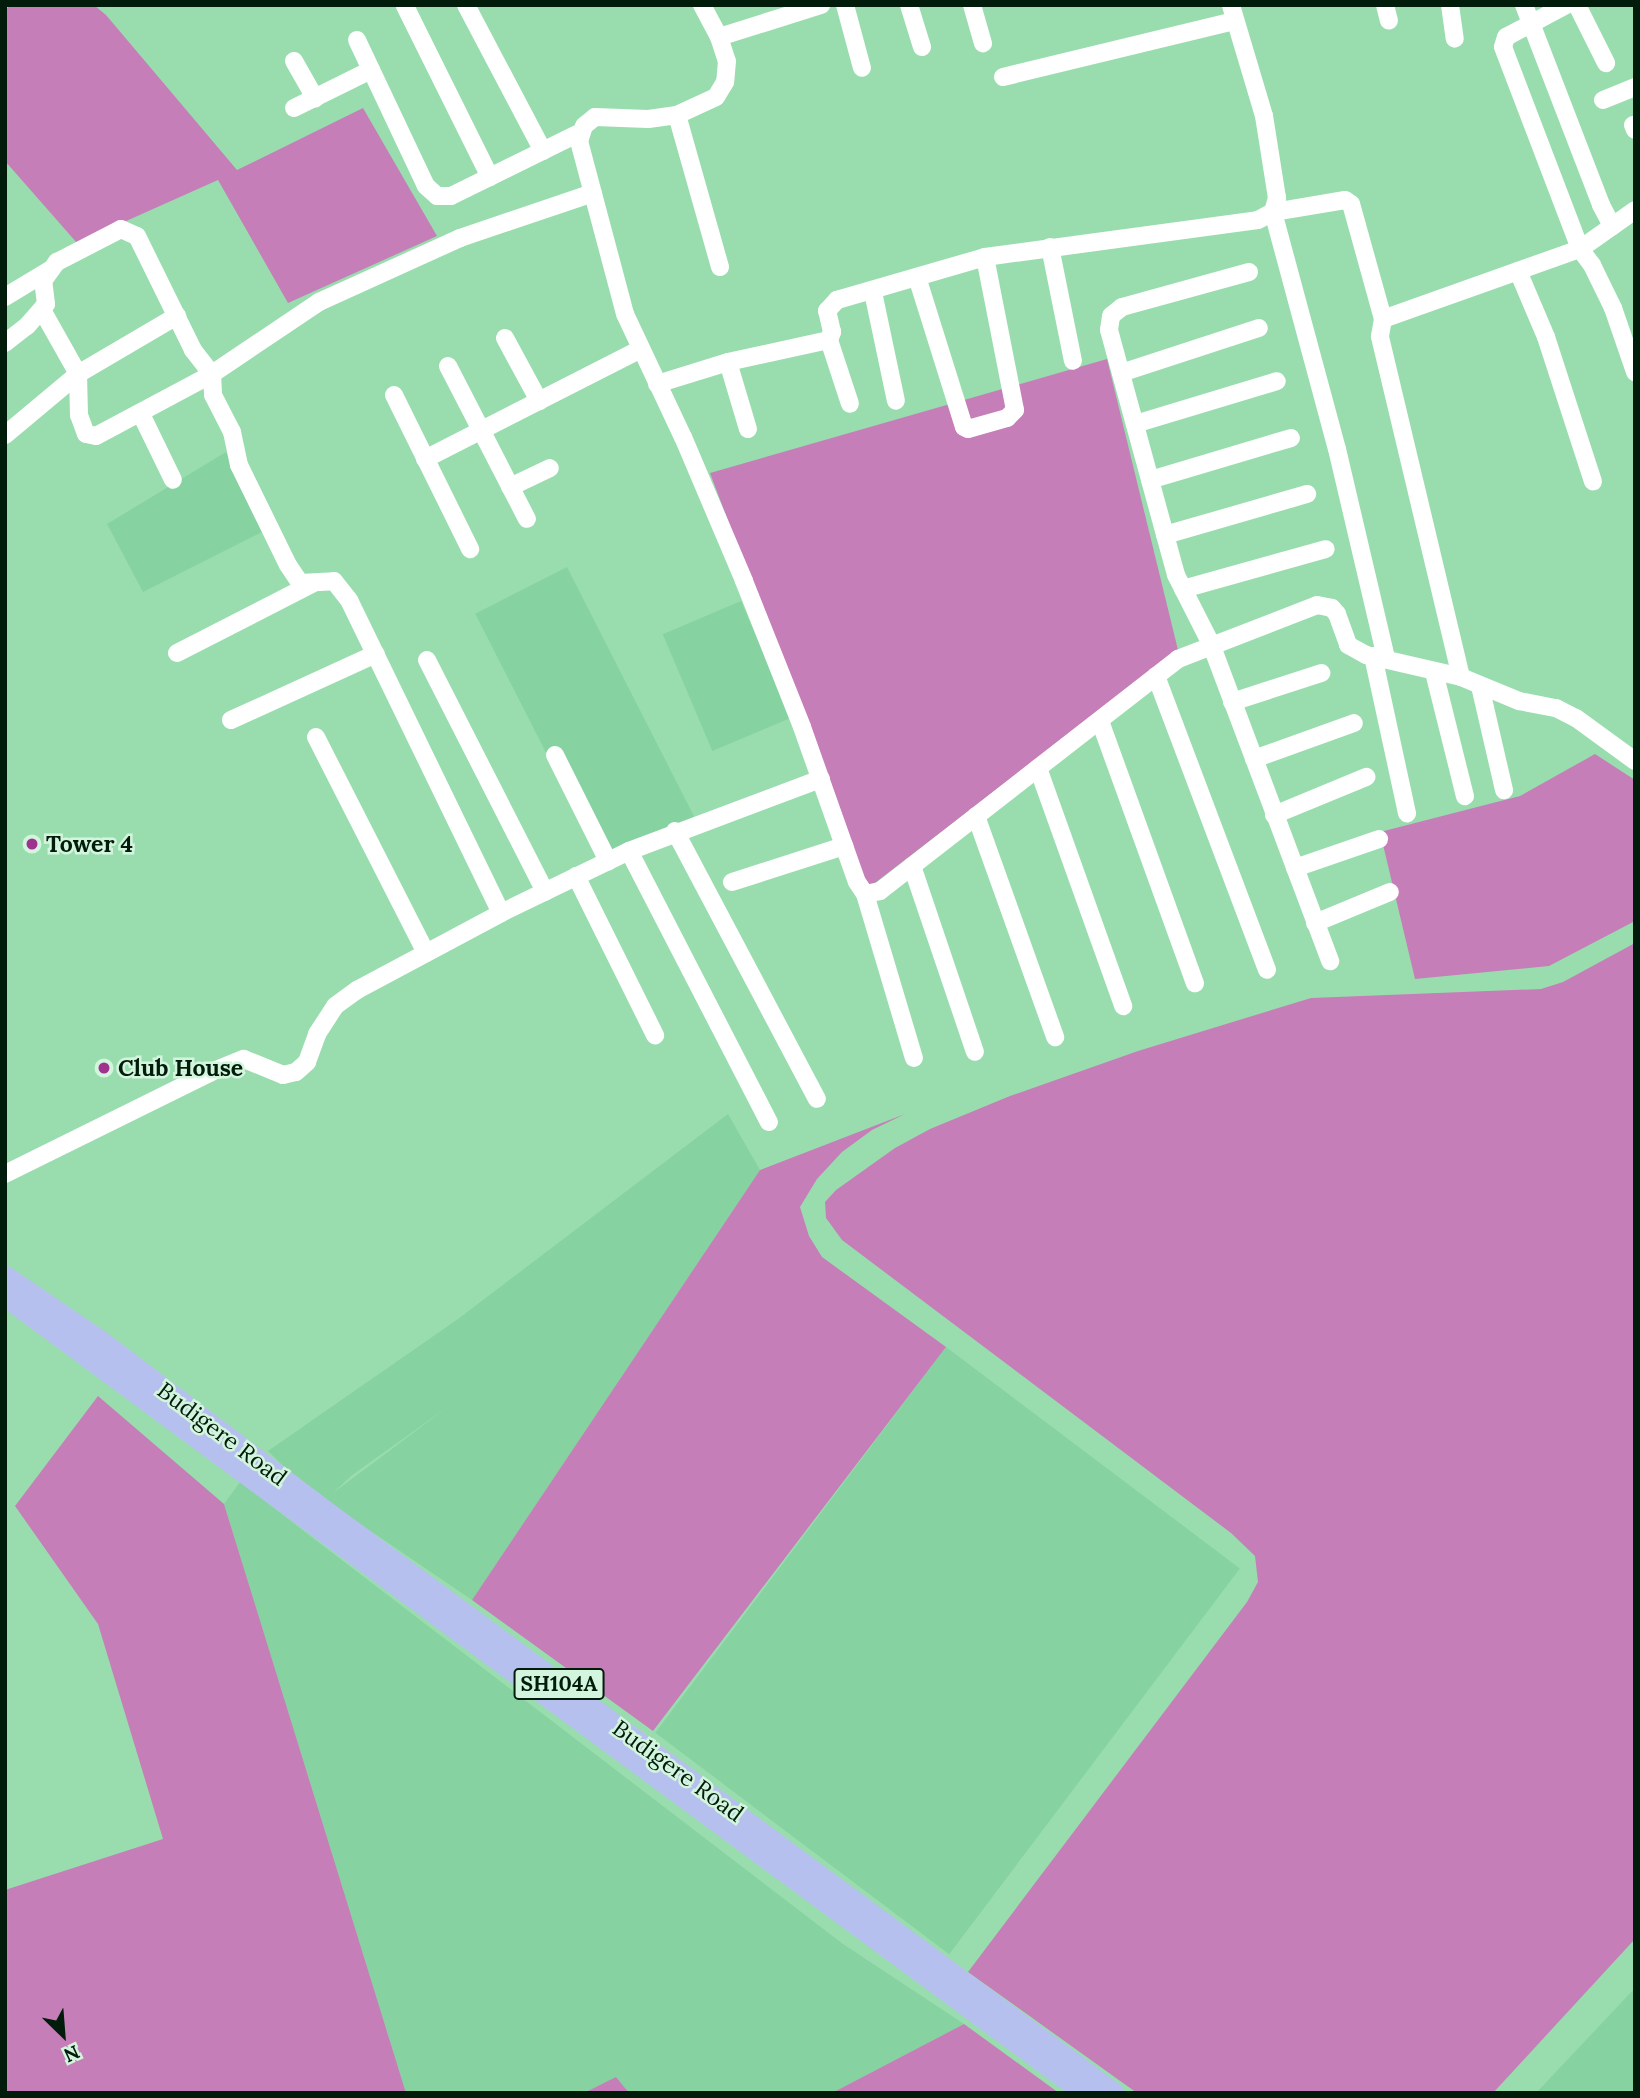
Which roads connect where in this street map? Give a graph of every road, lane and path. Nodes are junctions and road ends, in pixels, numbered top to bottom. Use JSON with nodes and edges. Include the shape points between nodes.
{"nodes":[{"id":1,"x":467,"y":5,"type":"edge"},
{"id":2,"x":702,"y":5,"type":"edge"},
{"id":3,"x":821,"y":5,"type":"edge"},
{"id":4,"x":845,"y":5,"type":"edge"},
{"id":5,"x":909,"y":5,"type":"edge"},
{"id":6,"x":972,"y":5,"type":"edge"},
{"id":7,"x":1450,"y":5,"type":"edge"},
{"id":8,"x":1524,"y":5,"type":"edge"},
{"id":9,"x":1566,"y":5,"type":"edge"},
{"id":10,"x":1577,"y":5,"type":"edge"},
{"id":11,"x":405,"y":6,"type":"edge"},
{"id":12,"x":1233,"y":13,"type":"edge"},
{"id":13,"x":1532,"y":24,"type":"junction"},
{"id":14,"x":719,"y":37,"type":"junction"},
{"id":15,"x":1455,"y":39,"type":"dead end"},
{"id":16,"x":357,"y":40,"type":"dead end"},
{"id":17,"x":983,"y":43,"type":"dead end"},
{"id":18,"x":922,"y":47,"type":"dead end"},
{"id":19,"x":294,"y":61,"type":"dead end"},
{"id":20,"x":1606,"y":63,"type":"dead end"},
{"id":21,"x":862,"y":68,"type":"dead end"},
{"id":22,"x":371,"y":70,"type":"junction"},
{"id":23,"x":1003,"y":77,"type":"dead end"},
{"id":24,"x":1635,"y":87,"type":"edge"},
{"id":25,"x":315,"y":98,"type":"junction"},
{"id":26,"x":1603,"y":100,"type":"dead end"},
{"id":27,"x":295,"y":108,"type":"dead end"},
{"id":28,"x":677,"y":115,"type":"junction"},
{"id":29,"x":581,"y":132,"type":"junction"},
{"id":30,"x":543,"y":151,"type":"junction"},
{"id":31,"x":491,"y":177,"type":"junction"},
{"id":32,"x":593,"y":193,"type":"junction"},
{"id":33,"x":1635,"y":210,"type":"edge"},
{"id":34,"x":1273,"y":212,"type":"junction"},
{"id":35,"x":1612,"y":226,"type":"junction"},
{"id":36,"x":1050,"y":247,"type":"junction"},
{"id":37,"x":1580,"y":249,"type":"junction"},
{"id":38,"x":985,"y":257,"type":"junction"},
{"id":39,"x":720,"y":267,"type":"dead end"},
{"id":40,"x":48,"y":271,"type":"junction"},
{"id":41,"x":1518,"y":271,"type":"junction"},
{"id":42,"x":1249,"y":272,"type":"dead end"},
{"id":43,"x":917,"y":276,"type":"junction"},
{"id":44,"x":7,"y":292,"type":"edge"},
{"id":45,"x":873,"y":292,"type":"junction"},
{"id":46,"x":42,"y":310,"type":"junction"},
{"id":47,"x":177,"y":316,"type":"junction"},
{"id":48,"x":1383,"y":319,"type":"junction"},
{"id":49,"x":1259,"y":328,"type":"dead end"},
{"id":50,"x":505,"y":338,"type":"dead end"},
{"id":51,"x":829,"y":340,"type":"junction"},
{"id":52,"x":5,"y":343,"type":"edge"},
{"id":53,"x":641,"y":349,"type":"junction"},
{"id":54,"x":1073,"y":361,"type":"dead end"},
{"id":55,"x":728,"y":362,"type":"junction"},
{"id":56,"x":448,"y":366,"type":"dead end"},
{"id":57,"x":1635,"y":372,"type":"edge"},
{"id":58,"x":1121,"y":373,"type":"junction"},
{"id":59,"x":78,"y":374,"type":"junction"},
{"id":60,"x":212,"y":374,"type":"junction"},
{"id":61,"x":1277,"y":381,"type":"dead end"},
{"id":62,"x":657,"y":384,"type":"junction"},
{"id":63,"x":394,"y":395,"type":"dead end"},
{"id":64,"x":538,"y":401,"type":"junction"},
{"id":65,"x":896,"y":401,"type":"dead end"},
{"id":66,"x":850,"y":404,"type":"dead end"},
{"id":67,"x":141,"y":414,"type":"junction"},
{"id":68,"x":1135,"y":424,"type":"junction"},
{"id":69,"x":748,"y":429,"type":"dead end"},
{"id":70,"x":482,"y":431,"type":"junction"},
{"id":71,"x":5,"y":435,"type":"edge"},
{"id":72,"x":1291,"y":438,"type":"dead end"},
{"id":73,"x":425,"y":460,"type":"junction"},
{"id":74,"x":550,"y":468,"type":"dead end"},
{"id":75,"x":173,"y":480,"type":"dead end"},
{"id":76,"x":1150,"y":480,"type":"junction"},
{"id":77,"x":1593,"y":482,"type":"dead end"},
{"id":78,"x":510,"y":486,"type":"junction"},
{"id":79,"x":1307,"y":494,"type":"dead end"},
{"id":80,"x":527,"y":519,"type":"dead end"},
{"id":81,"x":1165,"y":535,"type":"junction"},
{"id":82,"x":470,"y":549,"type":"dead end"},
{"id":83,"x":1325,"y":549,"type":"dead end"},
{"id":84,"x":315,"y":582,"type":"junction"},
{"id":85,"x":1183,"y":589,"type":"junction"},
{"id":86,"x":1210,"y":644,"type":"junction"},
{"id":87,"x":177,"y":653,"type":"dead end"},
{"id":88,"x":376,"y":654,"type":"junction"},
{"id":89,"x":1379,"y":657,"type":"junction"},
{"id":90,"x":426,"y":660,"type":"dead end"},
{"id":91,"x":1434,"y":672,"type":"junction"},
{"id":92,"x":1321,"y":673,"type":"dead end"},
{"id":93,"x":1156,"y":676,"type":"junction"},
{"id":94,"x":1461,"y":677,"type":"junction"},
{"id":95,"x":1480,"y":686,"type":"junction"},
{"id":96,"x":1232,"y":702,"type":"junction"},
{"id":97,"x":231,"y":720,"type":"dead end"},
{"id":98,"x":1100,"y":721,"type":"junction"},
{"id":99,"x":1354,"y":723,"type":"dead end"},
{"id":100,"x":316,"y":737,"type":"dead end"},
{"id":101,"x":555,"y":755,"type":"dead end"},
{"id":102,"x":1254,"y":760,"type":"junction"},
{"id":103,"x":1635,"y":761,"type":"edge"},
{"id":104,"x":1038,"y":768,"type":"junction"},
{"id":105,"x":1366,"y":777,"type":"dead end"},
{"id":106,"x":821,"y":779,"type":"junction"},
{"id":107,"x":1504,"y":790,"type":"dead end"},
{"id":108,"x":1465,"y":796,"type":"dead end"},
{"id":109,"x":1407,"y":813,"type":"dead end"},
{"id":110,"x":1275,"y":815,"type":"junction"},
{"id":111,"x":976,"y":816,"type":"junction"},
{"id":112,"x":675,"y":831,"type":"junction"},
{"id":113,"x":1379,"y":839,"type":"dead end"},
{"id":114,"x":844,"y":846,"type":"junction"},
{"id":115,"x":629,"y":851,"type":"junction"},
{"id":116,"x":608,"y":861,"type":"junction"},
{"id":117,"x":912,"y":866,"type":"junction"},
{"id":118,"x":1295,"y":868,"type":"junction"},
{"id":119,"x":576,"y":876,"type":"junction"},
{"id":120,"x":732,"y":882,"type":"dead end"},
{"id":121,"x":545,"y":892,"type":"junction"},
{"id":122,"x":1390,"y":892,"type":"dead end"},
{"id":123,"x":865,"y":894,"type":"junction"},
{"id":124,"x":501,"y":913,"type":"junction"},
{"id":125,"x":1315,"y":923,"type":"junction"},
{"id":126,"x":426,"y":953,"type":"junction"},
{"id":127,"x":1330,"y":961,"type":"dead end"},
{"id":128,"x":1267,"y":970,"type":"dead end"},
{"id":129,"x":1195,"y":983,"type":"dead end"},
{"id":130,"x":1123,"y":1006,"type":"dead end"},
{"id":131,"x":654,"y":1035,"type":"dead end"},
{"id":132,"x":1055,"y":1037,"type":"dead end"},
{"id":133,"x":975,"y":1052,"type":"dead end"},
{"id":134,"x":914,"y":1058,"type":"dead end"},
{"id":135,"x":817,"y":1099,"type":"dead end"},
{"id":136,"x":769,"y":1122,"type":"dead end"},
{"id":137,"x":5,"y":1174,"type":"edge"},
{"id":138,"x":5,"y":1276,"type":"edge"},
{"id":139,"x":5,"y":1296,"type":"edge"},
{"id":140,"x":1086,"y":2093,"type":"edge"},
{"id":141,"x":1114,"y":2093,"type":"edge"}],
"edges":[{"from":1,"to":30,"type":"street"},
{"from":2,"to":14,"type":"street"},
{"from":3,"to":14,"type":"street"},
{"from":4,"to":21,"type":"street"},
{"from":5,"to":18,"type":"street"},
{"from":6,"to":17,"type":"street"},
{"from":7,"to":15,"type":"street"},
{"from":8,"to":13,"type":"street"},
{"from":9,"to":13,"type":"street"},
{"from":10,"to":20,"type":"street"},
{"from":11,"to":31,"type":"street"},
{"from":12,"to":23,"type":"street"},
{"from":12,"to":34,"type":"street","via":[[1264,116],[1277,198]]},
{"from":13,"to":35,"type":"street"},
{"from":13,"to":37,"type":"street","via":[[1506,37],[1503,47]]},
{"from":14,"to":28,"type":"street","via":[[727,61],[723,87],[709,101]]},
{"from":16,"to":22,"type":"street"},
{"from":19,"to":25,"type":"street"},
{"from":22,"to":25,"type":"street"},
{"from":22,"to":31,"type":"street","via":[[426,186],[438,196],[452,196]]},
{"from":24,"to":26,"type":"street"},
{"from":25,"to":27,"type":"street"},
{"from":28,"to":29,"type":"street","via":[[595,117]]},
{"from":28,"to":39,"type":"street"},
{"from":29,"to":30,"type":"street"},
{"from":29,"to":32,"type":"street","via":[[579,141]]},
{"from":30,"to":31,"type":"street"},
{"from":32,"to":53,"type":"street","via":[[625,313]]},
{"from":32,"to":60,"type":"street","via":[[460,238],[343,290]]},
{"from":33,"to":35,"type":"street"},
{"from":34,"to":36,"type":"street","via":[[1258,220]]},
{"from":34,"to":48,"type":"street","via":[[1345,200],[1351,204]]},
{"from":34,"to":89,"type":"street","via":[[1337,449]]},
{"from":35,"to":37,"type":"street"},
{"from":36,"to":38,"type":"street"},
{"from":36,"to":54,"type":"street"},
{"from":37,"to":41,"type":"street"},
{"from":37,"to":57,"type":"street","via":[[1612,308]]},
{"from":38,"to":43,"type":"street"},
{"from":38,"to":43,"type":"street","via":[[1014,410],[1007,418],[968,429]]},
{"from":40,"to":44,"type":"street"},
{"from":40,"to":46,"type":"street"},
{"from":40,"to":47,"type":"street","via":[[105,236],[121,229],[129,231],[138,236]]},
{"from":41,"to":48,"type":"street"},
{"from":41,"to":77,"type":"street","via":[[1546,337]]},
{"from":42,"to":58,"type":"street","via":[[1122,307],[1111,316],[1109,330]]},
{"from":43,"to":45,"type":"street"},
{"from":45,"to":51,"type":"street","via":[[829,306]]},
{"from":45,"to":65,"type":"street"},
{"from":46,"to":52,"type":"street"},
{"from":46,"to":59,"type":"street"},
{"from":47,"to":59,"type":"street"},
{"from":47,"to":60,"type":"street","via":[[193,350]]},
{"from":48,"to":94,"type":"street","via":[[1380,336]]},
{"from":49,"to":58,"type":"street"},
{"from":50,"to":64,"type":"street"},
{"from":51,"to":55,"type":"street"},
{"from":51,"to":66,"type":"street"},
{"from":53,"to":62,"type":"street"},
{"from":53,"to":64,"type":"street"},
{"from":55,"to":62,"type":"street"},
{"from":55,"to":69,"type":"street"},
{"from":56,"to":70,"type":"street"},
{"from":58,"to":68,"type":"street"},
{"from":59,"to":67,"type":"street","via":[[79,415],[86,434],[96,436]]},
{"from":59,"to":71,"type":"street"},
{"from":60,"to":67,"type":"street"},
{"from":60,"to":84,"type":"street","via":[[213,395],[232,432],[239,465],[288,565],[300,583]]},
{"from":61,"to":68,"type":"street"},
{"from":62,"to":106,"type":"street","via":[[744,581]]},
{"from":63,"to":73,"type":"street"},
{"from":64,"to":70,"type":"street"},
{"from":67,"to":75,"type":"street"},
{"from":68,"to":76,"type":"street"},
{"from":70,"to":73,"type":"street"},
{"from":70,"to":78,"type":"street"},
{"from":72,"to":76,"type":"street"},
{"from":73,"to":82,"type":"street"},
{"from":74,"to":78,"type":"street"},
{"from":76,"to":81,"type":"street"},
{"from":78,"to":80,"type":"street"},
{"from":79,"to":81,"type":"street"},
{"from":81,"to":85,"type":"street"},
{"from":83,"to":85,"type":"street"},
{"from":84,"to":87,"type":"street"},
{"from":84,"to":88,"type":"street","via":[[338,584]]},
{"from":85,"to":86,"type":"street"},
{"from":86,"to":89,"type":"street","via":[[1317,605],[1337,614],[1348,645]]},
{"from":86,"to":93,"type":"street"},
{"from":86,"to":96,"type":"street"},
{"from":88,"to":97,"type":"street"},
{"from":88,"to":124,"type":"street"},
{"from":89,"to":91,"type":"street"},
{"from":89,"to":109,"type":"street"},
{"from":90,"to":121,"type":"street"},
{"from":91,"to":94,"type":"street"},
{"from":91,"to":108,"type":"street"},
{"from":92,"to":96,"type":"street"},
{"from":93,"to":98,"type":"street"},
{"from":93,"to":128,"type":"street"},
{"from":94,"to":95,"type":"street"},
{"from":95,"to":103,"type":"street","via":[[1519,701],[1556,708]]},
{"from":95,"to":107,"type":"street"},
{"from":96,"to":102,"type":"street"},
{"from":98,"to":104,"type":"street"},
{"from":98,"to":129,"type":"street"},
{"from":99,"to":102,"type":"street"},
{"from":100,"to":126,"type":"street"},
{"from":101,"to":116,"type":"street"},
{"from":102,"to":110,"type":"street"},
{"from":104,"to":111,"type":"street"},
{"from":104,"to":130,"type":"street"},
{"from":105,"to":110,"type":"street"},
{"from":106,"to":112,"type":"street"},
{"from":106,"to":114,"type":"street"},
{"from":110,"to":118,"type":"street"},
{"from":111,"to":117,"type":"street"},
{"from":111,"to":132,"type":"street"},
{"from":112,"to":115,"type":"street"},
{"from":112,"to":135,"type":"street"},
{"from":113,"to":118,"type":"street"},
{"from":114,"to":120,"type":"street"},
{"from":114,"to":123,"type":"street"},
{"from":115,"to":116,"type":"street"},
{"from":115,"to":136,"type":"street"},
{"from":116,"to":119,"type":"street"},
{"from":117,"to":123,"type":"street","via":[[880,891]]},
{"from":117,"to":133,"type":"street"},
{"from":118,"to":125,"type":"street"},
{"from":119,"to":121,"type":"street"},
{"from":119,"to":131,"type":"street"},
{"from":121,"to":124,"type":"street"},
{"from":122,"to":125,"type":"street"},
{"from":123,"to":134,"type":"street"},
{"from":124,"to":126,"type":"street"},
{"from":125,"to":127,"type":"street"},
{"from":126,"to":137,"type":"street","via":[[357,989],[335,1006],[317,1034],[307,1062],[296,1072],[283,1075],[244,1059]]},
{"from":138,"to":141,"type":"main road","name":"Budigere Road","number":"SH104A","via":[[102,1342]]},
{"from":139,"to":140,"type":"main road","name":"Budigere Road","number":"SH104A"}]}
